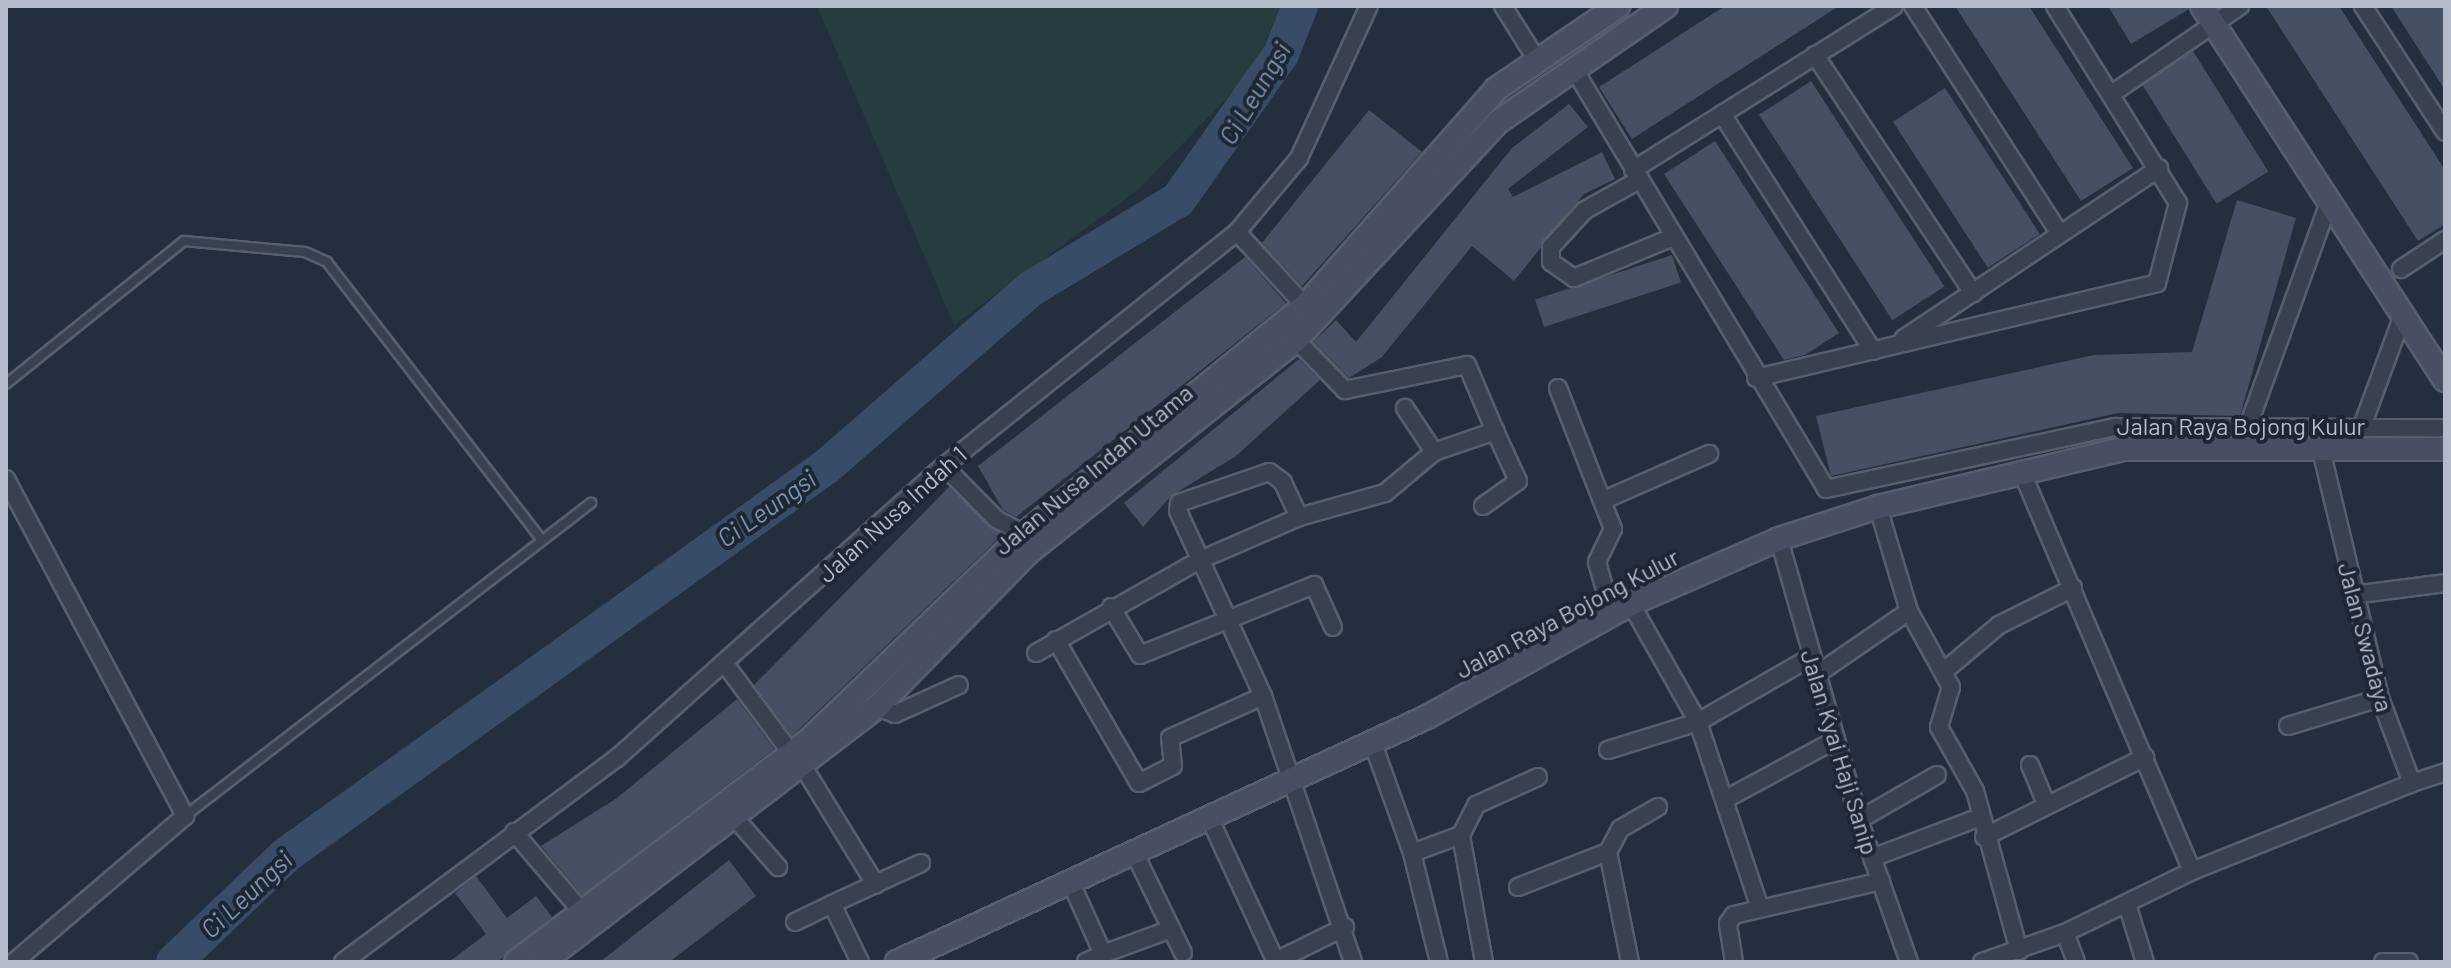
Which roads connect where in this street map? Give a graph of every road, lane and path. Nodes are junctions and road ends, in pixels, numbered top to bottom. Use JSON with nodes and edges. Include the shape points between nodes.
{"nodes":[{"id":1,"x":1369,"y":6,"type":"edge"},
{"id":2,"x":1503,"y":6,"type":"edge"},
{"id":3,"x":1618,"y":6,"type":"edge"},
{"id":4,"x":1666,"y":6,"type":"edge"},
{"id":5,"x":1913,"y":6,"type":"edge"},
{"id":6,"x":2055,"y":6,"type":"edge"},
{"id":7,"x":2240,"y":6,"type":"edge"},
{"id":8,"x":2363,"y":6,"type":"edge"},
{"id":9,"x":1891,"y":7,"type":"edge"},
{"id":10,"x":2207,"y":14,"type":"edge"},
{"id":11,"x":1815,"y":55,"type":"junction"},
{"id":12,"x":1537,"y":60,"type":"junction"},
{"id":13,"x":1574,"y":69,"type":"junction"},
{"id":14,"x":2113,"y":93,"type":"junction"},
{"id":15,"x":1722,"y":114,"type":"junction"},
{"id":16,"x":2445,"y":132,"type":"edge"},
{"id":17,"x":2159,"y":168,"type":"junction"},
{"id":18,"x":1636,"y":175,"type":"junction"},
{"id":19,"x":2328,"y":205,"type":"junction"},
{"id":20,"x":1237,"y":232,"type":"junction"},
{"id":21,"x":2060,"y":234,"type":"junction"},
{"id":22,"x":1673,"y":237,"type":"junction"},
{"id":23,"x":2445,"y":240,"type":"edge"},
{"id":24,"x":2401,"y":269,"type":"dead end"},
{"id":25,"x":1973,"y":293,"type":"junction"},
{"id":26,"x":1305,"y":306,"type":"junction"},
{"id":27,"x":2403,"y":315,"type":"junction"},
{"id":28,"x":1296,"y":340,"type":"junction"},
{"id":29,"x":1892,"y":347,"type":"junction"},
{"id":30,"x":1873,"y":351,"type":"junction"},
{"id":31,"x":1756,"y":378,"type":"junction"},
{"id":32,"x":1228,"y":380,"type":"junction"},
{"id":33,"x":2445,"y":380,"type":"edge"},
{"id":34,"x":6,"y":384,"type":"edge"},
{"id":35,"x":1558,"y":388,"type":"dead end"},
{"id":36,"x":1405,"y":408,"type":"dead end"},
{"id":37,"x":2445,"y":428,"type":"edge"},
{"id":38,"x":2247,"y":429,"type":"junction"},
{"id":39,"x":2361,"y":429,"type":"junction"},
{"id":40,"x":1495,"y":431,"type":"junction"},
{"id":41,"x":2445,"y":449,"type":"edge"},
{"id":42,"x":1434,"y":452,"type":"junction"},
{"id":43,"x":1709,"y":454,"type":"dead end"},
{"id":44,"x":2322,"y":454,"type":"junction"},
{"id":45,"x":944,"y":466,"type":"junction"},
{"id":46,"x":2021,"y":470,"type":"junction"},
{"id":47,"x":6,"y":479,"type":"edge"},
{"id":48,"x":1604,"y":500,"type":"junction"},
{"id":49,"x":591,"y":503,"type":"dead end"},
{"id":50,"x":1483,"y":506,"type":"dead end"},
{"id":51,"x":1878,"y":507,"type":"junction"},
{"id":52,"x":1299,"y":517,"type":"junction"},
{"id":53,"x":1024,"y":534,"type":"junction"},
{"id":54,"x":1779,"y":539,"type":"junction"},
{"id":55,"x":542,"y":540,"type":"junction"},
{"id":56,"x":1198,"y":561,"type":"junction"},
{"id":57,"x":2445,"y":583,"type":"edge"},
{"id":58,"x":2073,"y":588,"type":"junction"},
{"id":59,"x":2353,"y":595,"type":"junction"},
{"id":60,"x":1111,"y":607,"type":"junction"},
{"id":61,"x":1622,"y":610,"type":"junction"},
{"id":62,"x":1909,"y":611,"type":"junction"},
{"id":63,"x":1229,"y":616,"type":"junction"},
{"id":64,"x":1333,"y":627,"type":"dead end"},
{"id":65,"x":1056,"y":640,"type":"junction"},
{"id":66,"x":1036,"y":653,"type":"dead end"},
{"id":67,"x":1811,"y":657,"type":"junction"},
{"id":68,"x":725,"y":664,"type":"junction"},
{"id":69,"x":1943,"y":672,"type":"junction"},
{"id":70,"x":1816,"y":675,"type":"junction"},
{"id":71,"x":959,"y":685,"type":"dead end"},
{"id":72,"x":1263,"y":696,"type":"junction"},
{"id":73,"x":2380,"y":698,"type":"junction"},
{"id":74,"x":877,"y":707,"type":"junction"},
{"id":75,"x":1698,"y":722,"type":"junction"},
{"id":76,"x":2288,"y":726,"type":"dead end"},
{"id":77,"x":1835,"y":740,"type":"junction"},
{"id":78,"x":1372,"y":741,"type":"junction"},
{"id":79,"x":1608,"y":750,"type":"dead end"},
{"id":80,"x":2145,"y":757,"type":"junction"},
{"id":81,"x":798,"y":760,"type":"junction"},
{"id":82,"x":2030,"y":765,"type":"dead end"},
{"id":83,"x":2445,"y":772,"type":"edge"},
{"id":84,"x":1937,"y":775,"type":"dead end"},
{"id":85,"x":1538,"y":777,"type":"dead end"},
{"id":86,"x":1293,"y":778,"type":"junction"},
{"id":87,"x":2412,"y":783,"type":"junction"},
{"id":88,"x":1726,"y":799,"type":"junction"},
{"id":89,"x":2047,"y":806,"type":"junction"},
{"id":90,"x":1658,"y":807,"type":"dead end"},
{"id":91,"x":185,"y":816,"type":"junction"},
{"id":92,"x":1209,"y":817,"type":"junction"},
{"id":93,"x":1978,"y":818,"type":"junction"},
{"id":94,"x":736,"y":819,"type":"junction"},
{"id":95,"x":1859,"y":820,"type":"junction"},
{"id":96,"x":514,"y":832,"type":"junction"},
{"id":97,"x":1461,"y":835,"type":"junction"},
{"id":98,"x":1984,"y":837,"type":"junction"},
{"id":99,"x":1134,"y":852,"type":"junction"},
{"id":100,"x":1608,"y":852,"type":"junction"},
{"id":101,"x":1412,"y":853,"type":"junction"},
{"id":102,"x":1872,"y":858,"type":"junction"},
{"id":103,"x":921,"y":863,"type":"dead end"},
{"id":104,"x":778,"y":867,"type":"dead end"},
{"id":105,"x":2192,"y":871,"type":"junction"},
{"id":106,"x":1881,"y":881,"type":"junction"},
{"id":107,"x":1071,"y":883,"type":"junction"},
{"id":108,"x":876,"y":885,"type":"junction"},
{"id":109,"x":1518,"y":887,"type":"dead end"},
{"id":110,"x":832,"y":904,"type":"junction"},
{"id":111,"x":2127,"y":904,"type":"junction"},
{"id":112,"x":1760,"y":908,"type":"junction"},
{"id":113,"x":587,"y":917,"type":"junction"},
{"id":114,"x":795,"y":922,"type":"dead end"},
{"id":115,"x":1345,"y":927,"type":"junction"},
{"id":116,"x":1171,"y":929,"type":"junction"},
{"id":117,"x":2065,"y":933,"type":"junction"},
{"id":118,"x":2019,"y":951,"type":"junction"},
{"id":119,"x":1183,"y":953,"type":"dead end"},
{"id":120,"x":1103,"y":954,"type":"junction"},
{"id":121,"x":14,"y":962,"type":"edge"},
{"id":122,"x":343,"y":962,"type":"edge"},
{"id":123,"x":516,"y":962,"type":"edge"},
{"id":124,"x":542,"y":962,"type":"edge"},
{"id":125,"x":860,"y":962,"type":"edge"},
{"id":126,"x":897,"y":962,"type":"edge"},
{"id":127,"x":1086,"y":962,"type":"edge"},
{"id":128,"x":1276,"y":962,"type":"edge"},
{"id":129,"x":1353,"y":962,"type":"edge"},
{"id":130,"x":1439,"y":962,"type":"edge"},
{"id":131,"x":1484,"y":962,"type":"edge"},
{"id":132,"x":1630,"y":962,"type":"edge"},
{"id":133,"x":1734,"y":962,"type":"edge"},
{"id":134,"x":1909,"y":962,"type":"edge"},
{"id":135,"x":1982,"y":962,"type":"edge"},
{"id":136,"x":2076,"y":962,"type":"edge"},
{"id":137,"x":2145,"y":962,"type":"edge"},
{"id":138,"x":2383,"y":962,"type":"edge"},
{"id":139,"x":2409,"y":962,"type":"edge"}],
"edges":[{"from":1,"to":20,"type":"street","name":"Jalan Nusa Indah 1","via":[[1299,158]]},
{"from":2,"to":12,"type":"street"},
{"from":3,"to":12,"type":"street","name":"Jalan Nusa Indah Utama"},
{"from":4,"to":13,"type":"street","name":"Jalan Nusa Indah Utama"},
{"from":5,"to":21,"type":"street"},
{"from":6,"to":14,"type":"street"},
{"from":7,"to":10,"type":"street"},
{"from":8,"to":16,"type":"street"},
{"from":9,"to":11,"type":"street"},
{"from":10,"to":14,"type":"street"},
{"from":10,"to":19,"type":"street"},
{"from":11,"to":15,"type":"street"},
{"from":11,"to":25,"type":"street"},
{"from":12,"to":26,"type":"street","name":"Jalan Nusa Indah Utama","via":[[1489,97]]},
{"from":13,"to":18,"type":"street"},
{"from":13,"to":28,"type":"street","name":"Jalan Nusa Indah Utama","via":[[1498,122]]},
{"from":14,"to":17,"type":"street"},
{"from":15,"to":18,"type":"street"},
{"from":15,"to":30,"type":"street"},
{"from":17,"to":21,"type":"street"},
{"from":17,"to":29,"type":"street","via":[[2178,203],[2157,283]]},
{"from":18,"to":22,"type":"street"},
{"from":18,"to":22,"type":"street","via":[[1585,210],[1551,247],[1551,262],[1574,278]]},
{"from":19,"to":27,"type":"street"},
{"from":19,"to":38,"type":"street"},
{"from":20,"to":26,"type":"street"},
{"from":20,"to":45,"type":"street","name":"Jalan Nusa Indah 1"},
{"from":21,"to":25,"type":"street"},
{"from":22,"to":31,"type":"street"},
{"from":23,"to":24,"type":"street"},
{"from":25,"to":29,"type":"street"},
{"from":26,"to":32,"type":"street","name":"Jalan Nusa Indah Utama"},
{"from":27,"to":33,"type":"street"},
{"from":27,"to":39,"type":"street"},
{"from":28,"to":32,"type":"street","name":"Jalan Nusa Indah Utama"},
{"from":28,"to":40,"type":"street","via":[[1345,390],[1467,365]]},
{"from":29,"to":30,"type":"street"},
{"from":30,"to":31,"type":"street"},
{"from":31,"to":38,"type":"street","via":[[1826,489],[2078,432]]},
{"from":32,"to":53,"type":"street","name":"Jalan Nusa Indah Utama"},
{"from":32,"to":74,"type":"street","name":"Jalan Nusa Indah Utama","via":[[1030,551]]},
{"from":34,"to":55,"type":"lane","via":[[184,241],[305,252],[327,262]]},
{"from":35,"to":48,"type":"street"},
{"from":36,"to":42,"type":"street"},
{"from":37,"to":39,"type":"street"},
{"from":38,"to":39,"type":"street"},
{"from":40,"to":42,"type":"street"},
{"from":40,"to":50,"type":"street","via":[[1518,481]]},
{"from":41,"to":44,"type":"street","name":"Jalan Raya Bojong Kulur"},
{"from":42,"to":52,"type":"street","via":[[1385,493]]},
{"from":43,"to":48,"type":"street"},
{"from":44,"to":46,"type":"street","name":"Jalan Raya Bojong Kulur","via":[[2124,449]]},
{"from":44,"to":59,"type":"street","name":"Jalan Swadaya"},
{"from":45,"to":53,"type":"street","via":[[996,519]]},
{"from":45,"to":68,"type":"street","name":"Jalan Nusa Indah 1"},
{"from":46,"to":51,"type":"street","name":"Jalan Raya Bojong Kulur"},
{"from":46,"to":58,"type":"street"},
{"from":47,"to":91,"type":"street"},
{"from":48,"to":61,"type":"street","via":[[1613,529],[1598,574]]},
{"from":49,"to":55,"type":"lane"},
{"from":51,"to":54,"type":"street","name":"Jalan Raya Bojong Kulur"},
{"from":51,"to":62,"type":"street"},
{"from":52,"to":56,"type":"street"},
{"from":52,"to":56,"type":"street","via":[[1283,482],[1269,472],[1179,503]]},
{"from":53,"to":81,"type":"street","name":"Jalan Nusa Indah Utama"},
{"from":54,"to":61,"type":"street","name":"Jalan Raya Bojong Kulur"},
{"from":54,"to":67,"type":"street","name":"Jalan Kyai Haji Sanip"},
{"from":55,"to":91,"type":"lane"},
{"from":56,"to":60,"type":"street"},
{"from":56,"to":63,"type":"street"},
{"from":57,"to":59,"type":"street"},
{"from":58,"to":69,"type":"street","via":[[1999,625]]},
{"from":58,"to":80,"type":"street"},
{"from":59,"to":73,"type":"street","name":"Jalan Swadaya"},
{"from":60,"to":63,"type":"street","via":[[1140,655]]},
{"from":60,"to":65,"type":"street"},
{"from":61,"to":75,"type":"street"},
{"from":61,"to":78,"type":"street","name":"Jalan Raya Bojong Kulur"},
{"from":62,"to":69,"type":"street"},
{"from":62,"to":70,"type":"street"},
{"from":63,"to":64,"type":"street","via":[[1314,585]]},
{"from":63,"to":72,"type":"street"},
{"from":65,"to":66,"type":"street"},
{"from":65,"to":72,"type":"street","via":[[1139,783],[1173,766],[1170,738]]},
{"from":67,"to":70,"type":"street","name":"Jalan Kyai Haji Sanip"},
{"from":67,"to":75,"type":"street"},
{"from":68,"to":81,"type":"street"},
{"from":68,"to":96,"type":"street","name":"Jalan Nusa Indah 1","via":[[617,758]]},
{"from":69,"to":93,"type":"street","via":[[1953,694],[1939,727],[1975,791]]},
{"from":70,"to":77,"type":"street","name":"Jalan Kyai Haji Sanip"},
{"from":71,"to":74,"type":"street","via":[[895,714]]},
{"from":72,"to":86,"type":"street"},
{"from":73,"to":76,"type":"street"},
{"from":73,"to":87,"type":"street","name":"Jalan Swadaya"},
{"from":74,"to":81,"type":"street","name":"Jalan Nusa Indah Utama"},
{"from":75,"to":79,"type":"street"},
{"from":75,"to":88,"type":"street"},
{"from":77,"to":88,"type":"street"},
{"from":77,"to":95,"type":"street","name":"Jalan Kyai Haji Sanip"},
{"from":78,"to":86,"type":"street","name":"Jalan Raya Bojong Kulur"},
{"from":78,"to":101,"type":"street"},
{"from":80,"to":89,"type":"street"},
{"from":80,"to":105,"type":"street"},
{"from":81,"to":94,"type":"street","name":"Jalan Nusa Indah Utama"},
{"from":81,"to":108,"type":"street"},
{"from":81,"to":113,"type":"street","name":"Jalan Nusa Indah Utama"},
{"from":82,"to":89,"type":"street"},
{"from":83,"to":87,"type":"street"},
{"from":84,"to":95,"type":"street"},
{"from":85,"to":97,"type":"street","via":[[1476,805]]},
{"from":86,"to":92,"type":"street","name":"Jalan Raya Bojong Kulur"},
{"from":86,"to":115,"type":"street"},
{"from":87,"to":105,"type":"street"},
{"from":88,"to":112,"type":"street"},
{"from":89,"to":98,"type":"street"},
{"from":90,"to":100,"type":"street","via":[[1620,829]]},
{"from":91,"to":121,"type":"street"},
{"from":92,"to":99,"type":"street","name":"Jalan Raya Bojong Kulur"},
{"from":92,"to":128,"type":"street"},
{"from":93,"to":98,"type":"street"},
{"from":93,"to":102,"type":"street"},
{"from":94,"to":104,"type":"street"},
{"from":94,"to":113,"type":"street","name":"Jalan Nusa Indah Utama"},
{"from":95,"to":102,"type":"street","name":"Jalan Kyai Haji Sanip"},
{"from":96,"to":113,"type":"street"},
{"from":96,"to":122,"type":"street","name":"Jalan Nusa Indah 1"},
{"from":97,"to":101,"type":"street"},
{"from":97,"to":131,"type":"street"},
{"from":98,"to":118,"type":"street"},
{"from":99,"to":107,"type":"street","name":"Jalan Raya Bojong Kulur"},
{"from":99,"to":116,"type":"street"},
{"from":100,"to":109,"type":"street"},
{"from":100,"to":132,"type":"street"},
{"from":101,"to":130,"type":"street"},
{"from":102,"to":106,"type":"street","name":"Jalan Kyai Haji Sanip"},
{"from":103,"to":108,"type":"street"},
{"from":105,"to":111,"type":"street"},
{"from":106,"to":112,"type":"street"},
{"from":106,"to":134,"type":"street","name":"Jalan Kyai Haji Sanip"},
{"from":107,"to":120,"type":"street"},
{"from":107,"to":126,"type":"street","name":"Jalan Raya Bojong Kulur"},
{"from":108,"to":110,"type":"street"},
{"from":110,"to":114,"type":"street"},
{"from":110,"to":125,"type":"street"},
{"from":111,"to":117,"type":"street"},
{"from":111,"to":137,"type":"street"},
{"from":112,"to":133,"type":"street","via":[[1729,920]]},
{"from":113,"to":123,"type":"street","name":"Jalan Nusa Indah Utama"},
{"from":113,"to":124,"type":"street","name":"Jalan Nusa Indah Utama"},
{"from":115,"to":128,"type":"street"},
{"from":115,"to":129,"type":"street"},
{"from":116,"to":119,"type":"street"},
{"from":116,"to":120,"type":"street"},
{"from":117,"to":118,"type":"street"},
{"from":117,"to":136,"type":"street"},
{"from":118,"to":135,"type":"street"},
{"from":120,"to":127,"type":"street"},
{"from":138,"to":139,"type":"street"}]}
